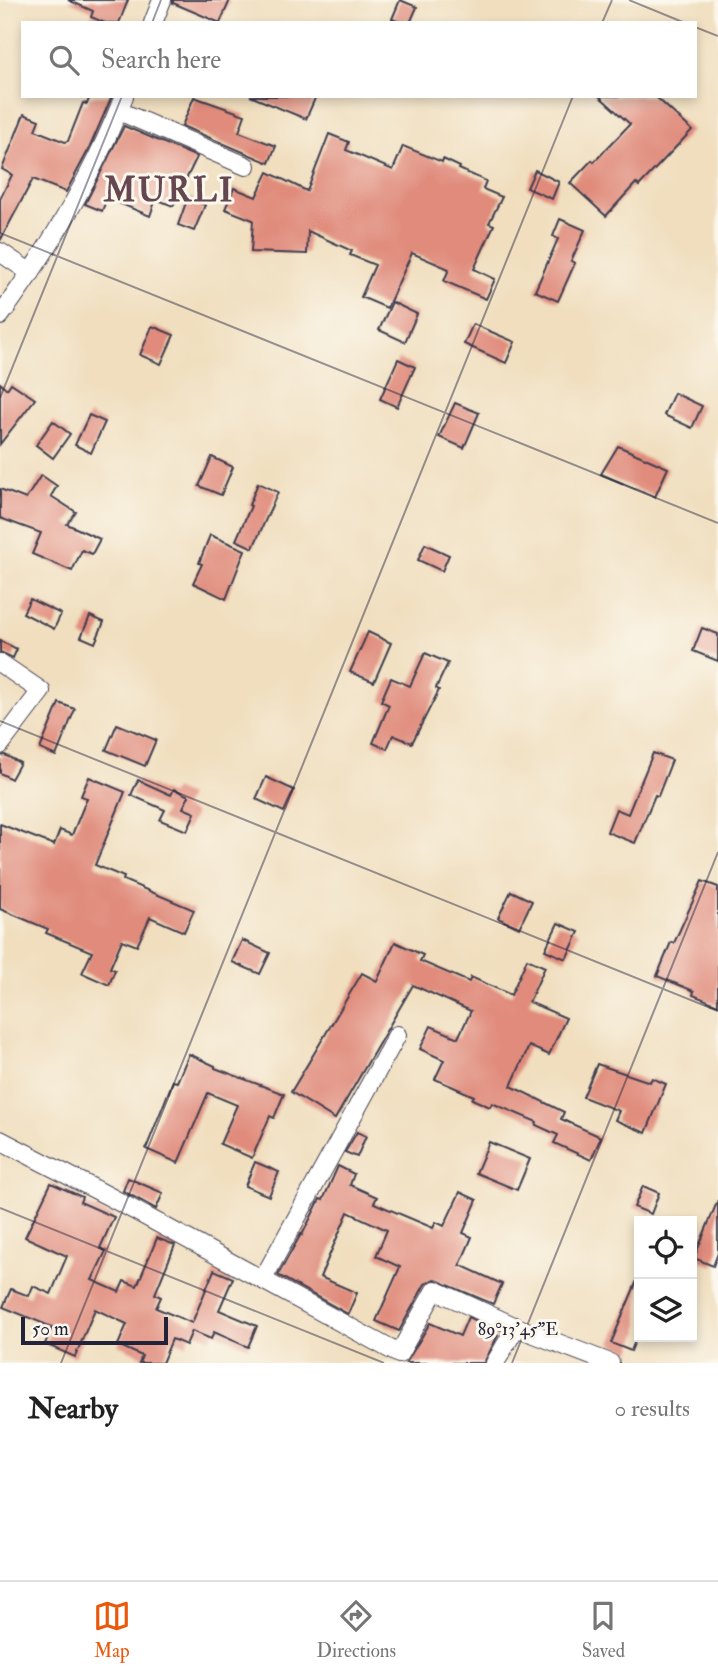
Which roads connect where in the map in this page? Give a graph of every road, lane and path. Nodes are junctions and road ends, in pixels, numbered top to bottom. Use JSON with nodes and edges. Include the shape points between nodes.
{"nodes":[{"id":1,"x":162,"y":0,"type":"edge"},
{"id":2,"x":154,"y":21,"type":"edge"},
{"id":3,"x":121,"y":103,"type":"edge"},
{"id":4,"x":246,"y":166,"type":"dead end"},
{"id":5,"x":0,"y":252,"type":"edge"},
{"id":6,"x":31,"y":274,"type":"junction"},
{"id":7,"x":0,"y":316,"type":"edge"},
{"id":8,"x":0,"y":663,"type":"edge"},
{"id":9,"x":0,"y":745,"type":"edge"},
{"id":10,"x":397,"y":1035,"type":"dead end"},
{"id":11,"x":0,"y":1140,"type":"edge"},
{"id":12,"x":263,"y":1279,"type":"junction"},
{"id":13,"x":516,"y":1327,"type":"junction"},
{"id":14,"x":495,"y":1363,"type":"edge"},
{"id":15,"x":610,"y":1363,"type":"edge"}],
"edges":[{"from":1,"to":2,"type":"street"},
{"from":3,"to":4,"type":"street"},
{"from":3,"to":6,"type":"street","via":[[73,202]]},
{"from":5,"to":6,"type":"street"},
{"from":6,"to":7,"type":"street"},
{"from":8,"to":9,"type":"street","via":[[41,691]]},
{"from":10,"to":12,"type":"street"},
{"from":11,"to":12,"type":"street"},
{"from":12,"to":13,"type":"street","via":[[399,1354],[435,1290]]},
{"from":13,"to":14,"type":"street"},
{"from":13,"to":15,"type":"street"}]}
